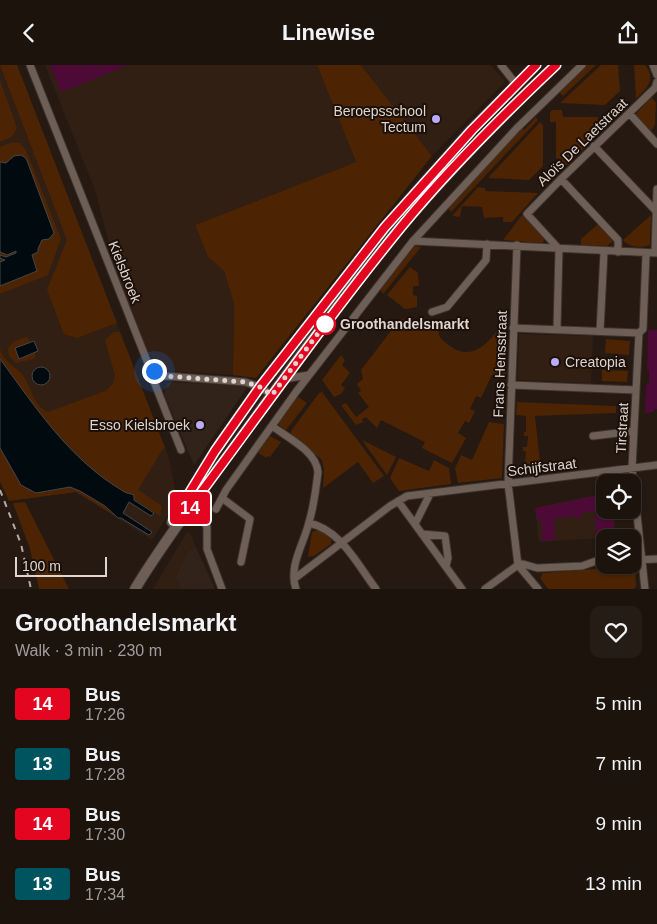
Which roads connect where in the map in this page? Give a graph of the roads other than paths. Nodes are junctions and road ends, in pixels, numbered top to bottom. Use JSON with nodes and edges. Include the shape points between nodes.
{"nodes":[{"id":1,"x":30,"y":65,"type":"edge"},
{"id":2,"x":501,"y":65,"type":"edge"},
{"id":3,"x":536,"y":65,"type":"edge"},
{"id":4,"x":556,"y":65,"type":"edge"},
{"id":5,"x":582,"y":65,"type":"edge"},
{"id":6,"x":653,"y":65,"type":"edge"},
{"id":7,"x":657,"y":75,"type":"edge"},
{"id":8,"x":516,"y":84,"type":"junction"},
{"id":9,"x":656,"y":85,"type":"edge"},
{"id":10,"x":629,"y":113,"type":"junction"},
{"id":11,"x":657,"y":144,"type":"edge"},
{"id":12,"x":594,"y":146,"type":"junction"},
{"id":13,"x":560,"y":179,"type":"junction"},
{"id":14,"x":657,"y":189,"type":"edge"},
{"id":15,"x":656,"y":210,"type":"junction"},
{"id":16,"x":413,"y":241,"type":"junction"},
{"id":17,"x":487,"y":244,"type":"junction"},
{"id":18,"x":517,"y":245,"type":"junction"},
{"id":19,"x":559,"y":249,"type":"junction"},
{"id":20,"x":604,"y":252,"type":"junction"},
{"id":21,"x":618,"y":253,"type":"junction"},
{"id":22,"x":646,"y":253,"type":"junction"},
{"id":23,"x":656,"y":253,"type":"edge"},
{"id":24,"x":432,"y":312,"type":"dead end"},
{"id":25,"x":513,"y":328,"type":"junction"},
{"id":26,"x":556,"y":329,"type":"junction"},
{"id":27,"x":600,"y":331,"type":"junction"},
{"id":28,"x":639,"y":333,"type":"junction"},
{"id":29,"x":154,"y":371,"type":"junction"},
{"id":30,"x":309,"y":375,"type":"junction"},
{"id":31,"x":284,"y":379,"type":"junction"},
{"id":32,"x":511,"y":385,"type":"junction"},
{"id":33,"x":260,"y":387,"type":"junction"},
{"id":34,"x":636,"y":390,"type":"junction"},
{"id":35,"x":272,"y":395,"type":"junction"},
{"id":36,"x":272,"y":426,"type":"junction"},
{"id":37,"x":634,"y":431,"type":"junction"},
{"id":38,"x":594,"y":436,"type":"dead end"},
{"id":39,"x":181,"y":450,"type":"dead end"},
{"id":40,"x":657,"y":465,"type":"edge"},
{"id":41,"x":632,"y":468,"type":"junction"},
{"id":42,"x":508,"y":483,"type":"junction"},
{"id":43,"x":430,"y":494,"type":"junction"},
{"id":44,"x":222,"y":498,"type":"junction"},
{"id":45,"x":398,"y":501,"type":"junction"},
{"id":46,"x":185,"y":508,"type":"junction"},
{"id":47,"x":216,"y":509,"type":"dead end"},
{"id":48,"x":309,"y":523,"type":"junction"},
{"id":49,"x":415,"y":524,"type":"junction"},
{"id":50,"x":422,"y":534,"type":"junction"},
{"id":51,"x":342,"y":544,"type":"junction"},
{"id":52,"x":643,"y":559,"type":"junction"},
{"id":53,"x":657,"y":559,"type":"edge"},
{"id":54,"x":596,"y":561,"type":"edge"},
{"id":55,"x":241,"y":562,"type":"dead end"},
{"id":56,"x":518,"y":565,"type":"junction"},
{"id":57,"x":446,"y":566,"type":"junction"},
{"id":58,"x":537,"y":568,"type":"junction"},
{"id":59,"x":530,"y":578,"type":"junction"},
{"id":60,"x":294,"y":579,"type":"junction"},
{"id":61,"x":135,"y":589,"type":"edge"},
{"id":62,"x":222,"y":589,"type":"edge"},
{"id":63,"x":296,"y":589,"type":"edge"},
{"id":64,"x":376,"y":589,"type":"edge"},
{"id":65,"x":462,"y":589,"type":"edge"},
{"id":66,"x":485,"y":589,"type":"edge"},
{"id":67,"x":538,"y":589,"type":"edge"},
{"id":68,"x":645,"y":589,"type":"edge"}],
"edges":[{"from":1,"to":29,"type":"street","name":"Kielsbroek","via":[[142,350]]},
{"from":2,"to":8,"type":"street"},
{"from":3,"to":8,"type":"street"},
{"from":4,"to":31,"type":"street","via":[[486,133],[427,197]]},
{"from":5,"to":16,"type":"street","via":[[517,128]]},
{"from":6,"to":7,"type":"street"},
{"from":8,"to":33,"type":"street","via":[[408,200]]},
{"from":9,"to":10,"type":"street","name":"Aloïs De Laetstraat"},
{"from":10,"to":11,"type":"street"},
{"from":10,"to":12,"type":"street","name":"Aloïs De Laetstraat"},
{"from":12,"to":13,"type":"street","name":"Aloïs De Laetstraat"},
{"from":12,"to":15,"type":"street"},
{"from":13,"to":19,"type":"street","name":"Aloïs De Laetstraat","via":[[527,215]]},
{"from":13,"to":21,"type":"street","via":[[618,240]]},
{"from":14,"to":15,"type":"street"},
{"from":15,"to":23,"type":"street"},
{"from":16,"to":17,"type":"street"},
{"from":16,"to":30,"type":"street"},
{"from":17,"to":18,"type":"street"},
{"from":17,"to":24,"type":"street","via":[[486,260],[450,303]]},
{"from":18,"to":19,"type":"street"},
{"from":18,"to":25,"type":"street","name":"Frans Hensstraat"},
{"from":19,"to":20,"type":"street"},
{"from":19,"to":26,"type":"street"},
{"from":20,"to":21,"type":"street"},
{"from":20,"to":27,"type":"street"},
{"from":21,"to":22,"type":"street"},
{"from":22,"to":23,"type":"street"},
{"from":22,"to":28,"type":"street","name":"Tirstraat","via":[[642,329]]},
{"from":25,"to":26,"type":"street"},
{"from":25,"to":32,"type":"street","name":"Frans Hensstraat"},
{"from":26,"to":27,"type":"street"},
{"from":27,"to":28,"type":"street"},
{"from":28,"to":34,"type":"street","name":"Tirstraat"},
{"from":29,"to":33,"type":"street","via":[[165,376],[245,382]]},
{"from":29,"to":39,"type":"street","name":"Kielsbroek","via":[[151,374]]},
{"from":30,"to":31,"type":"street"},
{"from":30,"to":36,"type":"street"},
{"from":31,"to":35,"type":"street"},
{"from":32,"to":34,"type":"street"},
{"from":32,"to":42,"type":"street","name":"Frans Hensstraat"},
{"from":33,"to":35,"type":"street"},
{"from":33,"to":46,"type":"street","via":[[215,451]]},
{"from":34,"to":37,"type":"street","name":"Tirstraat"},
{"from":35,"to":46,"type":"street"},
{"from":36,"to":44,"type":"street"},
{"from":36,"to":48,"type":"street","via":[[318,465]]},
{"from":37,"to":38,"type":"street"},
{"from":37,"to":41,"type":"street","name":"Tirstraat"},
{"from":40,"to":41,"type":"street","name":"Schijfstraat"},
{"from":41,"to":42,"type":"street","name":"Schijfstraat"},
{"from":41,"to":52,"type":"street","name":"Tirstraat"},
{"from":42,"to":43,"type":"street","name":"Schijfstraat"},
{"from":42,"to":56,"type":"street","name":"Frans Hensstraat"},
{"from":43,"to":45,"type":"street","name":"Schijfstraat","via":[[408,496]]},
{"from":43,"to":49,"type":"street"},
{"from":44,"to":47,"type":"street"},
{"from":44,"to":55,"type":"street","via":[[250,519]]},
{"from":45,"to":49,"type":"street"},
{"from":45,"to":51,"type":"street"},
{"from":46,"to":61,"type":"street","via":[[168,541],[153,558]]},
{"from":46,"to":62,"type":"street","via":[[202,519],[207,527],[207,549]]},
{"from":48,"to":51,"type":"street","via":[[328,530]]},
{"from":48,"to":60,"type":"street","via":[[296,557]]},
{"from":49,"to":50,"type":"street"},
{"from":50,"to":57,"type":"street"},
{"from":50,"to":57,"type":"street","via":[[445,535]]},
{"from":51,"to":60,"type":"street"},
{"from":51,"to":64,"type":"street"},
{"from":52,"to":53,"type":"street"},
{"from":52,"to":68,"type":"street","name":"Tirstraat"},
{"from":54,"to":58,"type":"street","via":[[582,566]]},
{"from":56,"to":58,"type":"street"},
{"from":56,"to":59,"type":"street"},
{"from":56,"to":66,"type":"street"},
{"from":57,"to":65,"type":"street"},
{"from":58,"to":59,"type":"street"},
{"from":59,"to":67,"type":"street"},
{"from":60,"to":63,"type":"street"}]}
